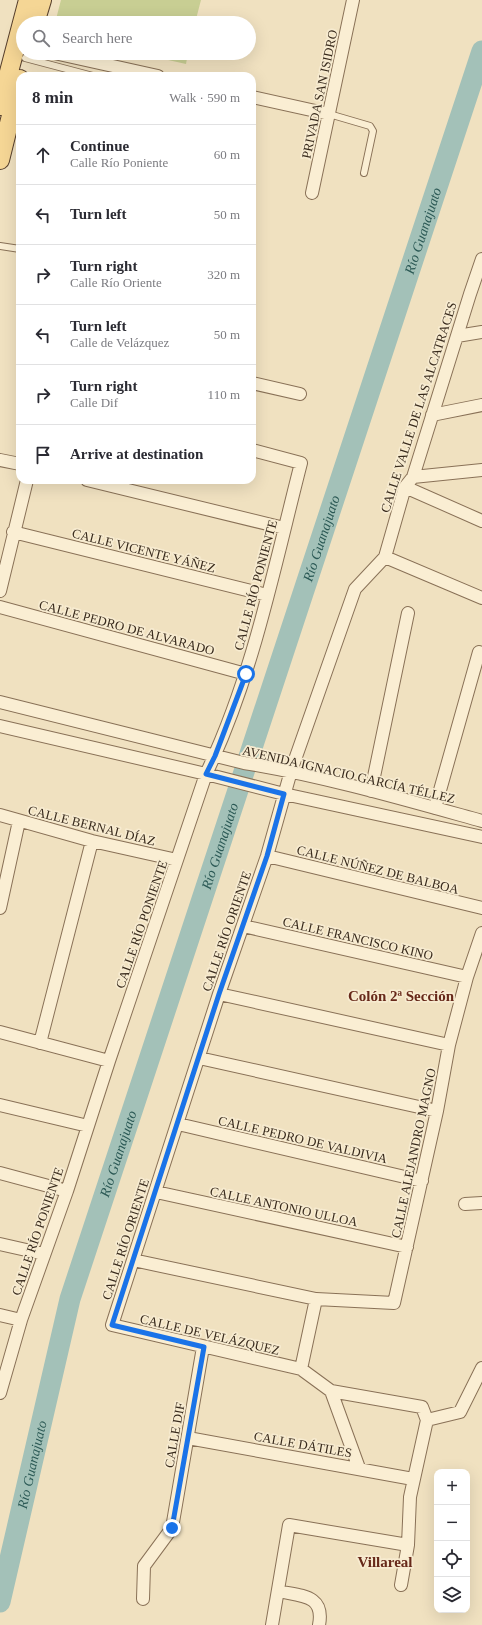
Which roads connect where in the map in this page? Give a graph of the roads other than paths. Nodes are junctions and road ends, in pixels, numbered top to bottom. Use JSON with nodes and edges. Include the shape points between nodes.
{"nodes":[{"id":1,"x":28,"y":0,"type":"edge"},
{"id":2,"x":42,"y":0,"type":"edge"},
{"id":3,"x":353,"y":0,"type":"edge"},
{"id":4,"x":23,"y":16,"type":"edge"},
{"id":5,"x":37,"y":16,"type":"edge"},
{"id":6,"x":16,"y":41,"type":"edge"},
{"id":7,"x":25,"y":60,"type":"edge"},
{"id":8,"x":42,"y":60,"type":"edge"},
{"id":9,"x":86,"y":60,"type":"edge"},
{"id":10,"x":22,"y":72,"type":"edge"},
{"id":11,"x":80,"y":72,"type":"edge"},
{"id":12,"x":140,"y":72,"type":"edge"},
{"id":13,"x":2,"y":88,"type":"edge"},
{"id":14,"x":16,"y":95,"type":"edge"},
{"id":15,"x":256,"y":98,"type":"edge"},
{"id":16,"x":0,"y":106,"type":"edge"},
{"id":17,"x":329,"y":114,"type":"junction"},
{"id":18,"x":0,"y":160,"type":"edge"},
{"id":19,"x":364,"y":174,"type":"dead end"},
{"id":20,"x":312,"y":193,"type":"dead end"},
{"id":21,"x":0,"y":246,"type":"edge"},
{"id":22,"x":16,"y":248,"type":"edge"},
{"id":23,"x":481,"y":264,"type":"edge"},
{"id":24,"x":482,"y":332,"type":"edge"},
{"id":25,"x":457,"y":336,"type":"junction"},
{"id":26,"x":256,"y":384,"type":"edge"},
{"id":27,"x":300,"y":394,"type":"dead end"},
{"id":28,"x":482,"y":405,"type":"edge"},
{"id":29,"x":432,"y":415,"type":"junction"},
{"id":30,"x":256,"y":451,"type":"edge"},
{"id":31,"x":0,"y":460,"type":"edge"},
{"id":32,"x":16,"y":463,"type":"edge"},
{"id":33,"x":482,"y":470,"type":"edge"},
{"id":34,"x":409,"y":482,"type":"junction"},
{"id":35,"x":26,"y":484,"type":"edge"},
{"id":36,"x":103,"y":484,"type":"edge"},
{"id":37,"x":482,"y":521,"type":"edge"},
{"id":38,"x":284,"y":528,"type":"junction"},
{"id":39,"x":13,"y":532,"type":"junction"},
{"id":40,"x":385,"y":557,"type":"junction"},
{"id":41,"x":0,"y":591,"type":"edge"},
{"id":42,"x":267,"y":595,"type":"junction"},
{"id":43,"x":482,"y":598,"type":"edge"},
{"id":44,"x":0,"y":607,"type":"edge"},
{"id":45,"x":408,"y":613,"type":"dead end"},
{"id":46,"x":479,"y":652,"type":"dead end"},
{"id":47,"x":246,"y":674,"type":"junction"},
{"id":48,"x":0,"y":702,"type":"edge"},
{"id":49,"x":0,"y":726,"type":"edge"},
{"id":50,"x":216,"y":756,"type":"junction"},
{"id":51,"x":286,"y":770,"type":"junction"},
{"id":52,"x":208,"y":775,"type":"junction"},
{"id":53,"x":371,"y":791,"type":"junction"},
{"id":54,"x":280,"y":793,"type":"junction"},
{"id":55,"x":435,"y":808,"type":"junction"},
{"id":56,"x":0,"y":815,"type":"edge"},
{"id":57,"x":19,"y":821,"type":"junction"},
{"id":58,"x":482,"y":821,"type":"edge"},
{"id":59,"x":482,"y":837,"type":"edge"},
{"id":60,"x":92,"y":841,"type":"junction"},
{"id":61,"x":267,"y":856,"type":"junction"},
{"id":62,"x":178,"y":860,"type":"junction"},
{"id":63,"x":0,"y":908,"type":"edge"},
{"id":64,"x":482,"y":908,"type":"edge"},
{"id":65,"x":243,"y":926,"type":"junction"},
{"id":66,"x":482,"y":933,"type":"edge"},
{"id":67,"x":467,"y":978,"type":"junction"},
{"id":68,"x":219,"y":994,"type":"junction"},
{"id":69,"x":0,"y":1032,"type":"edge"},
{"id":70,"x":40,"y":1043,"type":"junction"},
{"id":71,"x":449,"y":1045,"type":"junction"},
{"id":72,"x":199,"y":1058,"type":"junction"},
{"id":73,"x":108,"y":1061,"type":"junction"},
{"id":74,"x":0,"y":1105,"type":"edge"},
{"id":75,"x":437,"y":1111,"type":"junction"},
{"id":76,"x":178,"y":1124,"type":"junction"},
{"id":77,"x":88,"y":1126,"type":"junction"},
{"id":78,"x":0,"y":1173,"type":"edge"},
{"id":79,"x":422,"y":1181,"type":"junction"},
{"id":80,"x":66,"y":1191,"type":"junction"},
{"id":81,"x":156,"y":1192,"type":"junction"},
{"id":82,"x":482,"y":1203,"type":"edge"},
{"id":83,"x":465,"y":1204,"type":"dead end"},
{"id":84,"x":0,"y":1244,"type":"edge"},
{"id":85,"x":407,"y":1247,"type":"junction"},
{"id":86,"x":44,"y":1254,"type":"junction"},
{"id":87,"x":132,"y":1260,"type":"junction"},
{"id":88,"x":316,"y":1299,"type":"junction"},
{"id":89,"x":0,"y":1315,"type":"edge"},
{"id":90,"x":21,"y":1320,"type":"junction"},
{"id":91,"x":112,"y":1325,"type":"joint"},
{"id":92,"x":204,"y":1347,"type":"junction"},
{"id":93,"x":482,"y":1368,"type":"edge"},
{"id":94,"x":301,"y":1369,"type":"junction"},
{"id":95,"x":0,"y":1391,"type":"edge"},
{"id":96,"x":331,"y":1391,"type":"junction"},
{"id":97,"x":427,"y":1420,"type":"junction"},
{"id":98,"x":188,"y":1438,"type":"junction"},
{"id":99,"x":358,"y":1468,"type":"junction"},
{"id":100,"x":413,"y":1479,"type":"junction"},
{"id":101,"x":408,"y":1545,"type":"junction"},
{"id":102,"x":401,"y":1585,"type":"dead end"},
{"id":103,"x":278,"y":1591,"type":"junction"},
{"id":104,"x":143,"y":1599,"type":"dead end"},
{"id":105,"x":321,"y":1623,"type":"edge"},
{"id":106,"x":272,"y":1625,"type":"edge"}],
"edges":[{"from":1,"to":4,"type":"main road"},
{"from":2,"to":5,"type":"main road"},
{"from":3,"to":17,"type":"street","name":"PRIVADA SAN ISIDRO"},
{"from":6,"to":13,"type":"main road"},
{"from":7,"to":10,"type":"main road"},
{"from":8,"to":11,"type":"lane"},
{"from":9,"to":12,"type":"street"},
{"from":13,"to":16,"type":"main road"},
{"from":14,"to":18,"type":"main road"},
{"from":15,"to":17,"type":"street"},
{"from":17,"to":19,"type":"lane","via":[[370,126],[373,131]]},
{"from":17,"to":20,"type":"street","name":"PRIVADA SAN ISIDRO"},
{"from":21,"to":22,"type":"lane"},
{"from":23,"to":25,"type":"street","name":"CALLE VALLE DE LAS ALCATRACES"},
{"from":24,"to":25,"type":"street"},
{"from":25,"to":29,"type":"street","name":"CALLE VALLE DE LAS ALCATRACES"},
{"from":26,"to":27,"type":"street"},
{"from":28,"to":29,"type":"street"},
{"from":29,"to":34,"type":"street","name":"CALLE VALLE DE LAS ALCATRACES"},
{"from":30,"to":38,"type":"street","name":"CALLE RÍO PONIENTE","via":[[302,463]]},
{"from":31,"to":32,"type":"street"},
{"from":33,"to":34,"type":"street"},
{"from":34,"to":37,"type":"street"},
{"from":34,"to":40,"type":"street","name":"CALLE VALLE DE LAS ALCATRACES"},
{"from":35,"to":39,"type":"street"},
{"from":36,"to":38,"type":"street"},
{"from":38,"to":42,"type":"street","name":"CALLE RÍO PONIENTE"},
{"from":39,"to":41,"type":"street"},
{"from":39,"to":42,"type":"street","name":"CALLE VICENTE YÁÑEZ"},
{"from":40,"to":43,"type":"street"},
{"from":40,"to":51,"type":"street","name":"CALLE RÍO ORIENTE","via":[[355,589]]},
{"from":42,"to":47,"type":"street","name":"CALLE RÍO PONIENTE"},
{"from":44,"to":47,"type":"street","name":"CALLE PEDRO DE ALVARADO"},
{"from":45,"to":53,"type":"street"},
{"from":46,"to":55,"type":"street"},
{"from":47,"to":50,"type":"street","name":"CALLE RÍO PONIENTE"},
{"from":48,"to":50,"type":"street","name":"AVENIDA IGNACIO GARCÍA TÉLLEZ"},
{"from":49,"to":52,"type":"street"},
{"from":50,"to":51,"type":"street","name":"AVENIDA IGNACIO GARCÍA TÉLLEZ"},
{"from":50,"to":52,"type":"street","name":"CALLE RÍO PONIENTE"},
{"from":51,"to":53,"type":"street","name":"AVENIDA IGNACIO GARCÍA TÉLLEZ"},
{"from":51,"to":54,"type":"street","name":"CALLE RÍO ORIENTE"},
{"from":52,"to":54,"type":"street"},
{"from":52,"to":62,"type":"street","name":"CALLE RÍO PONIENTE"},
{"from":53,"to":55,"type":"street","name":"AVENIDA IGNACIO GARCÍA TÉLLEZ"},
{"from":54,"to":59,"type":"street"},
{"from":54,"to":61,"type":"street","name":"CALLE RÍO ORIENTE"},
{"from":55,"to":58,"type":"street","name":"AVENIDA IGNACIO GARCÍA TÉLLEZ"},
{"from":56,"to":57,"type":"street","name":"CALLE BERNAL DÍAZ"},
{"from":57,"to":60,"type":"street","name":"CALLE BERNAL DÍAZ"},
{"from":57,"to":63,"type":"street"},
{"from":60,"to":62,"type":"street","name":"CALLE BERNAL DÍAZ"},
{"from":60,"to":70,"type":"street"},
{"from":61,"to":64,"type":"street","name":"CALLE NÚÑEZ DE BALBOA"},
{"from":61,"to":65,"type":"street","name":"CALLE RÍO ORIENTE"},
{"from":62,"to":73,"type":"street","name":"CALLE RÍO PONIENTE"},
{"from":65,"to":67,"type":"street","name":"CALLE FRANCISCO KINO"},
{"from":65,"to":68,"type":"street","name":"CALLE RÍO ORIENTE"},
{"from":66,"to":67,"type":"street","name":"CALLE ALEJANDRO MAGNO"},
{"from":67,"to":71,"type":"street","name":"CALLE ALEJANDRO MAGNO"},
{"from":68,"to":71,"type":"street"},
{"from":68,"to":72,"type":"street","name":"CALLE RÍO ORIENTE"},
{"from":69,"to":70,"type":"street"},
{"from":70,"to":73,"type":"street"},
{"from":71,"to":75,"type":"street","name":"CALLE ALEJANDRO MAGNO"},
{"from":72,"to":75,"type":"street"},
{"from":72,"to":76,"type":"street","name":"CALLE RÍO ORIENTE"},
{"from":73,"to":77,"type":"street","name":"CALLE RÍO PONIENTE"},
{"from":74,"to":77,"type":"street"},
{"from":75,"to":79,"type":"street","name":"CALLE ALEJANDRO MAGNO"},
{"from":76,"to":79,"type":"street","name":"CALLE PEDRO DE VALDIVIA"},
{"from":76,"to":81,"type":"street","name":"CALLE RÍO ORIENTE"},
{"from":77,"to":80,"type":"street","name":"CALLE RÍO PONIENTE"},
{"from":78,"to":80,"type":"street"},
{"from":79,"to":85,"type":"street","name":"CALLE ALEJANDRO MAGNO"},
{"from":80,"to":86,"type":"street","name":"CALLE RÍO PONIENTE"},
{"from":81,"to":85,"type":"street","name":"CALLE ANTONIO ULLOA"},
{"from":81,"to":87,"type":"street","name":"CALLE RÍO ORIENTE"},
{"from":82,"to":83,"type":"street"},
{"from":84,"to":86,"type":"street"},
{"from":85,"to":88,"type":"street","name":"CALLE ALEJANDRO MAGNO","via":[[394,1303]]},
{"from":86,"to":90,"type":"street","name":"CALLE RÍO PONIENTE"},
{"from":87,"to":88,"type":"street","name":"CALLE ALEJANDRO MAGNO"},
{"from":87,"to":91,"type":"street","name":"CALLE RÍO ORIENTE"},
{"from":88,"to":94,"type":"street"},
{"from":89,"to":90,"type":"street"},
{"from":90,"to":95,"type":"street","name":"CALLE RÍO PONIENTE"},
{"from":91,"to":92,"type":"street","name":"CALLE DE VELÁZQUEZ"},
{"from":92,"to":94,"type":"street","name":"CALLE DE VELÁZQUEZ"},
{"from":92,"to":98,"type":"street","name":"CALLE DIF"},
{"from":93,"to":97,"type":"street","via":[[460,1412]]},
{"from":94,"to":96,"type":"street"},
{"from":96,"to":97,"type":"street","via":[[422,1407]]},
{"from":96,"to":99,"type":"street"},
{"from":97,"to":100,"type":"street"},
{"from":98,"to":99,"type":"street","name":"CALLE DÁTILES"},
{"from":98,"to":104,"type":"street","name":"CALLE DIF","via":[[172,1528],[144,1566]]},
{"from":99,"to":100,"type":"street","name":"CALLE DÁTILES"},
{"from":100,"to":101,"type":"street"},
{"from":101,"to":102,"type":"street"},
{"from":101,"to":103,"type":"street","via":[[289,1525]]},
{"from":103,"to":105,"type":"street","via":[[310,1597],[318,1605]]},
{"from":103,"to":106,"type":"street"}]}
